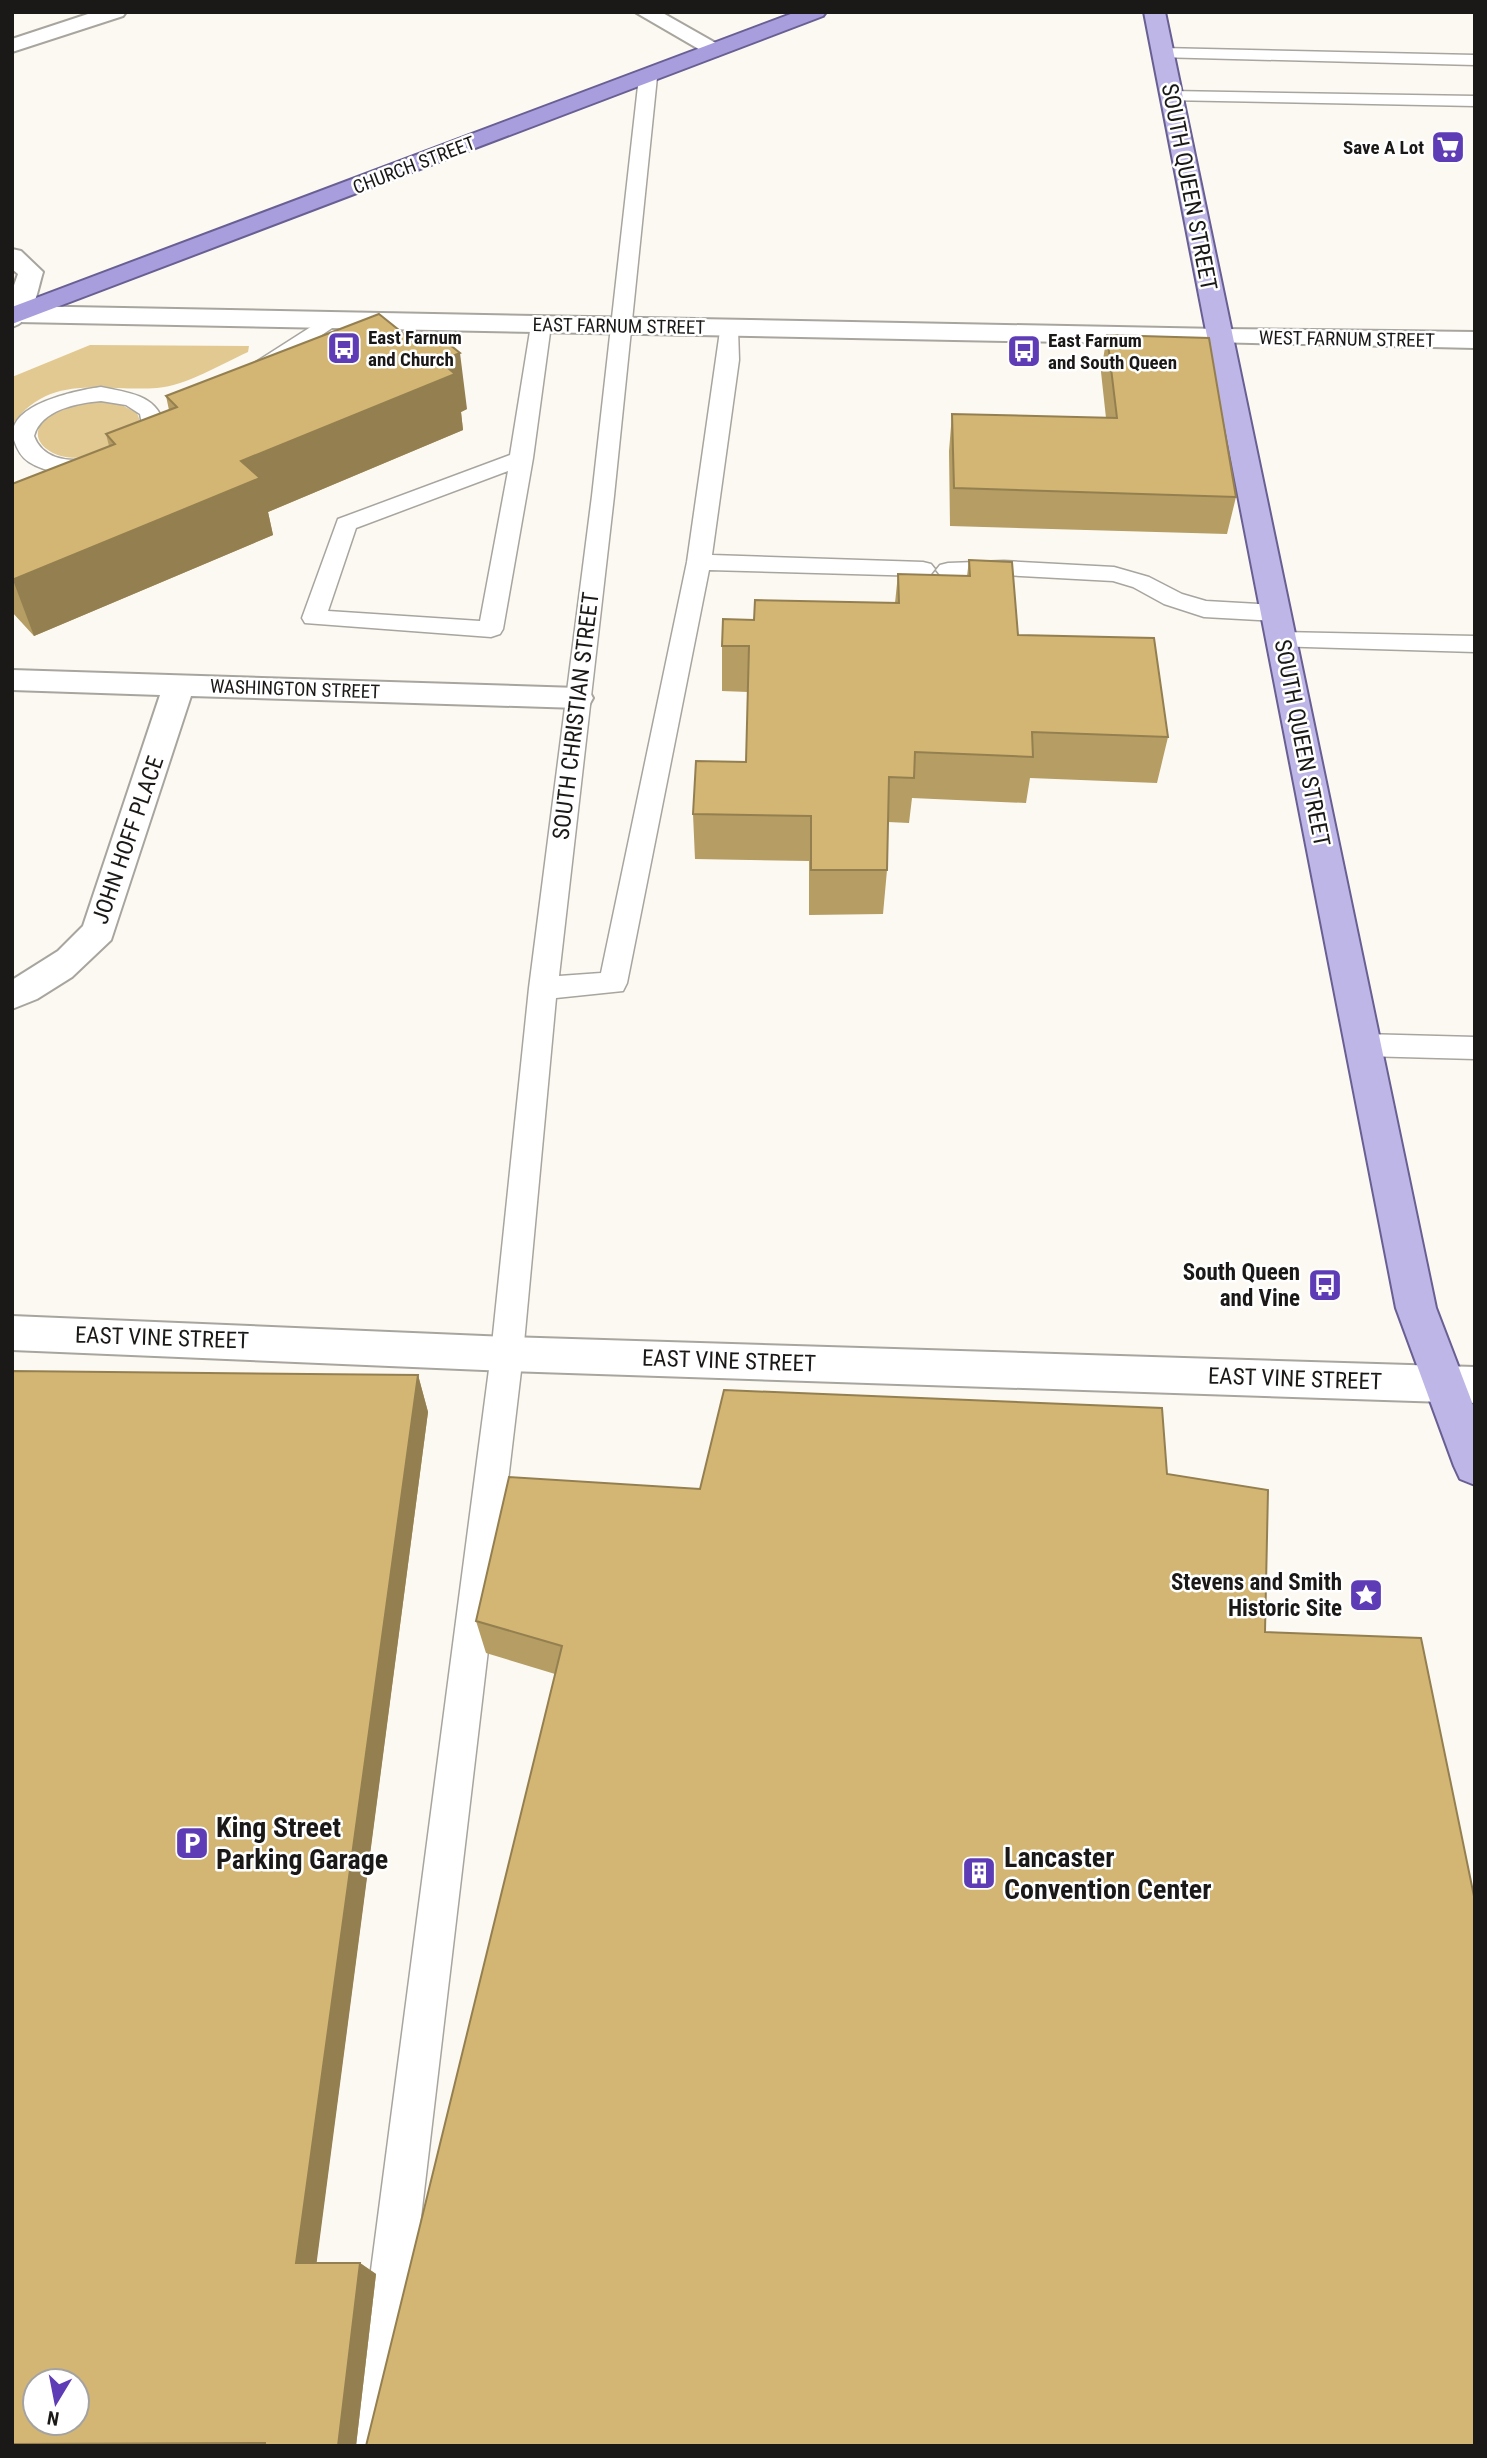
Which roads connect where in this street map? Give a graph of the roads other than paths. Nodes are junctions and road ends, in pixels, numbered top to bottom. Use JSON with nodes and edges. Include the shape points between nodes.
{"nodes":[{"id":1,"x":116,"y":12,"type":"edge"},
{"id":2,"x":645,"y":12,"type":"edge"},
{"id":3,"x":816,"y":12,"type":"edge"},
{"id":4,"x":1154,"y":12,"type":"edge"},
{"id":5,"x":12,"y":46,"type":"edge"},
{"id":6,"x":717,"y":50,"type":"junction"},
{"id":7,"x":1163,"y":53,"type":"junction"},
{"id":8,"x":1475,"y":60,"type":"edge"},
{"id":9,"x":648,"y":77,"type":"junction"},
{"id":10,"x":1171,"y":96,"type":"junction"},
{"id":11,"x":1475,"y":101,"type":"edge"},
{"id":12,"x":12,"y":257,"type":"edge"},
{"id":13,"x":14,"y":315,"type":"edge"},
{"id":14,"x":331,"y":320,"type":"junction"},
{"id":15,"x":541,"y":325,"type":"junction"},
{"id":16,"x":621,"y":326,"type":"junction"},
{"id":17,"x":728,"y":328,"type":"junction"},
{"id":18,"x":1220,"y":337,"type":"junction"},
{"id":19,"x":1475,"y":340,"type":"edge"},
{"id":20,"x":236,"y":378,"type":"edge"},
{"id":21,"x":172,"y":402,"type":"edge"},
{"id":22,"x":148,"y":409,"type":"junction"},
{"id":23,"x":522,"y":458,"type":"junction"},
{"id":24,"x":699,"y":562,"type":"junction"},
{"id":25,"x":923,"y":569,"type":"dead end"},
{"id":26,"x":948,"y":570,"type":"dead end"},
{"id":27,"x":1278,"y":626,"type":"junction"},
{"id":28,"x":1475,"y":644,"type":"edge"},
{"id":29,"x":12,"y":680,"type":"edge"},
{"id":30,"x":179,"y":685,"type":"junction"},
{"id":31,"x":578,"y":698,"type":"junction"},
{"id":32,"x":543,"y":988,"type":"junction"},
{"id":33,"x":12,"y":996,"type":"edge"},
{"id":34,"x":1363,"y":1045,"type":"junction"},
{"id":35,"x":1475,"y":1048,"type":"edge"},
{"id":36,"x":12,"y":1333,"type":"edge"},
{"id":37,"x":507,"y":1354,"type":"junction"},
{"id":38,"x":1460,"y":1384,"type":"edge"},
{"id":39,"x":1475,"y":1466,"type":"edge"},
{"id":40,"x":371,"y":2446,"type":"edge"}],
"edges":[{"from":1,"to":5,"type":"street"},
{"from":2,"to":6,"type":"street"},
{"from":3,"to":6,"type":"highway","name":"CHURCH STREET"},
{"from":4,"to":7,"type":"main road","name":"SOUTH QUEEN STREET"},
{"from":6,"to":9,"type":"highway","name":"CHURCH STREET"},
{"from":7,"to":8,"type":"lane"},
{"from":7,"to":10,"type":"main road","name":"SOUTH QUEEN STREET"},
{"from":9,"to":13,"type":"highway","name":"CHURCH STREET"},
{"from":9,"to":16,"type":"lane","name":"SOUTH CHRISTIAN STREET"},
{"from":10,"to":11,"type":"lane"},
{"from":10,"to":18,"type":"main road","name":"SOUTH QUEEN STREET"},
{"from":12,"to":13,"type":"street","via":[[31,271]]},
{"from":13,"to":14,"type":"street","name":"EAST FARNUM STREET"},
{"from":14,"to":15,"type":"street","name":"EAST FARNUM STREET"},
{"from":14,"to":20,"type":"lane","via":[[273,360]]},
{"from":15,"to":16,"type":"street","name":"EAST FARNUM STREET"},
{"from":15,"to":23,"type":"lane"},
{"from":16,"to":17,"type":"street","name":"EAST FARNUM STREET"},
{"from":16,"to":31,"type":"lane","name":"SOUTH CHRISTIAN STREET"},
{"from":17,"to":18,"type":"street","name":"EAST FARNUM STREET"},
{"from":17,"to":24,"type":"lane","via":[[728,360]]},
{"from":18,"to":19,"type":"street","name":"WEST FARNUM STREET"},
{"from":18,"to":27,"type":"main road","name":"SOUTH QUEEN STREET"},
{"from":21,"to":22,"type":"lane"},
{"from":22,"to":22,"type":"lane","via":[[121,395],[71,398],[31,420],[25,443],[46,462],[76,466],[109,462],[128,455],[153,432],[154,419]]},
{"from":23,"to":23,"type":"lane","via":[[491,629],[314,618],[346,524]]},
{"from":24,"to":25,"type":"lane"},
{"from":24,"to":32,"type":"lane","via":[[613,983]]},
{"from":26,"to":27,"type":"lane","via":[[1114,574],[1204,609]]},
{"from":27,"to":28,"type":"lane"},
{"from":27,"to":34,"type":"main road","name":"SOUTH QUEEN STREET"},
{"from":29,"to":30,"type":"street","name":"WASHINGTON STREET"},
{"from":30,"to":31,"type":"street","name":"WASHINGTON STREET"},
{"from":30,"to":33,"type":"street","name":"JOHN HOFF PLACE","via":[[99,931],[86,948]]},
{"from":31,"to":32,"type":"lane","name":"SOUTH CHRISTIAN STREET"},
{"from":32,"to":37,"type":"lane","name":"SOUTH CHRISTIAN STREET"},
{"from":34,"to":35,"type":"lane"},
{"from":34,"to":38,"type":"main road","name":"SOUTH QUEEN STREET","via":[[1416,1308]]},
{"from":36,"to":37,"type":"street","name":"EAST VINE STREET"},
{"from":37,"to":38,"type":"street","name":"EAST VINE STREET"},
{"from":37,"to":40,"type":"lane","name":"SOUTH CHRISTIAN STREET"},
{"from":38,"to":39,"type":"main road","name":"SOUTH QUEEN STREET"}]}
